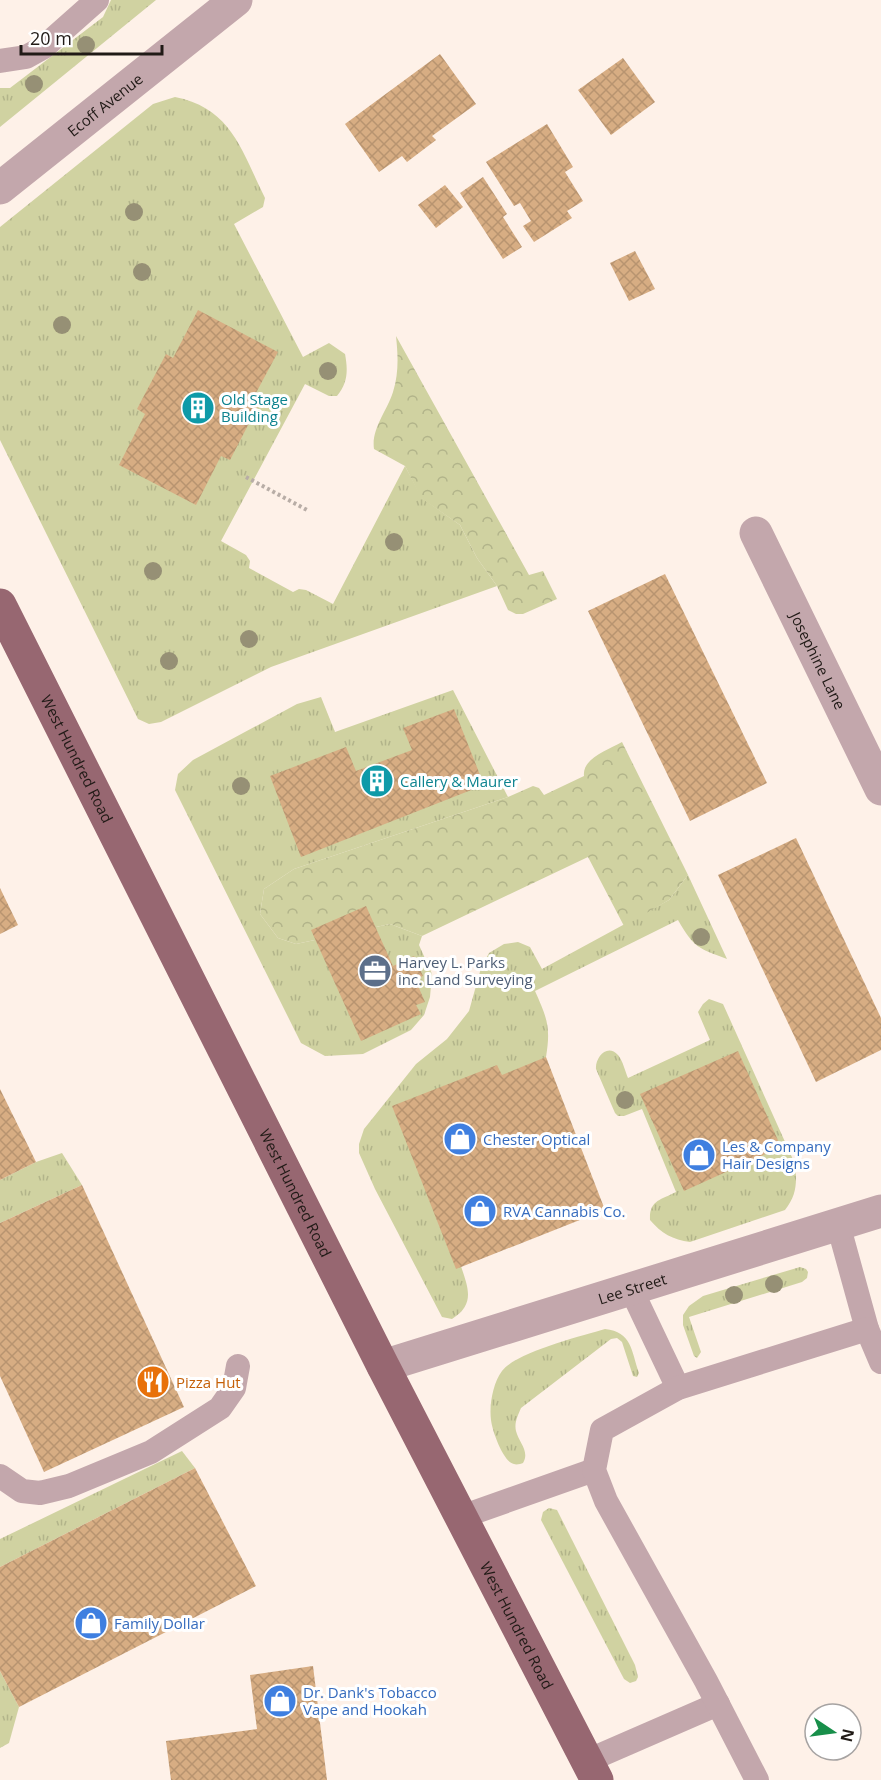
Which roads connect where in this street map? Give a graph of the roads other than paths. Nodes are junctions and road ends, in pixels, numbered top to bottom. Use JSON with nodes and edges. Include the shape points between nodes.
{"nodes":[{"id":1,"x":97,"y":0,"type":"edge"},
{"id":2,"x":234,"y":1,"type":"edge"},
{"id":3,"x":0,"y":61,"type":"edge"},
{"id":4,"x":0,"y":188,"type":"edge"},
{"id":5,"x":756,"y":533,"type":"dead end"},
{"id":6,"x":0,"y":605,"type":"edge"},
{"id":7,"x":881,"y":789,"type":"edge"},
{"id":8,"x":881,"y":1211,"type":"edge"},
{"id":9,"x":838,"y":1224,"type":"junction"},
{"id":10,"x":631,"y":1289,"type":"junction"},
{"id":11,"x":867,"y":1329,"type":"junction"},
{"id":12,"x":881,"y":1362,"type":"edge"},
{"id":13,"x":238,"y":1366,"type":"dead end"},
{"id":14,"x":383,"y":1366,"type":"junction"},
{"id":15,"x":678,"y":1388,"type":"junction"},
{"id":16,"x":594,"y":1470,"type":"junction"},
{"id":17,"x":0,"y":1476,"type":"edge"},
{"id":18,"x":461,"y":1517,"type":"junction"},
{"id":19,"x":718,"y":1704,"type":"junction"},
{"id":20,"x":592,"y":1771,"type":"edge"},
{"id":21,"x":757,"y":1780,"type":"edge"}],
"edges":[{"from":1,"to":3,"type":"lane","via":[[44,47],[27,57]]},
{"from":2,"to":4,"type":"street","name":"Ecoff Avenue"},
{"from":5,"to":7,"type":"street","name":"Josephine Lane"},
{"from":6,"to":14,"type":"main road","name":"West Hundred Road"},
{"from":8,"to":9,"type":"street","name":"Lee Street"},
{"from":9,"to":10,"type":"street","name":"Lee Street"},
{"from":9,"to":11,"type":"lane"},
{"from":10,"to":14,"type":"street","name":"Lee Street"},
{"from":10,"to":15,"type":"lane"},
{"from":11,"to":12,"type":"lane"},
{"from":11,"to":15,"type":"lane"},
{"from":13,"to":17,"type":"lane","via":[[234,1388],[220,1408],[151,1452],[69,1486],[40,1493],[22,1491]]},
{"from":14,"to":18,"type":"main road","name":"West Hundred Road"},
{"from":15,"to":16,"type":"lane","via":[[602,1430]]},
{"from":16,"to":18,"type":"lane"},
{"from":16,"to":19,"type":"lane","via":[[606,1501]]},
{"from":18,"to":20,"type":"main road","name":"West Hundred Road"},
{"from":19,"to":20,"type":"lane"},
{"from":19,"to":21,"type":"lane"}]}
